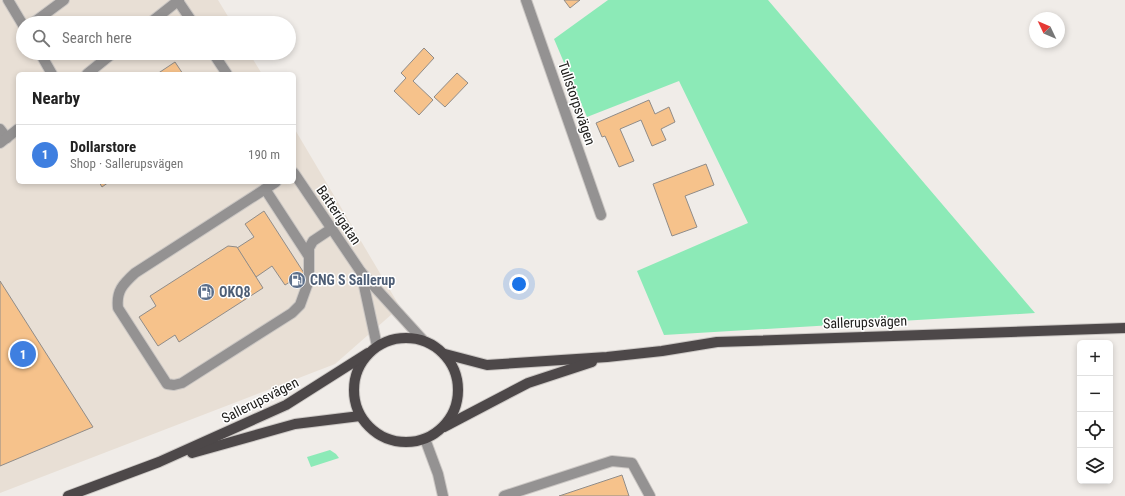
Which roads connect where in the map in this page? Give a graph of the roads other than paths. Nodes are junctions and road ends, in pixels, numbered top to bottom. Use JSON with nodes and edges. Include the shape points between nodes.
{"nodes":[{"id":1,"x":8,"y":0,"type":"edge"},
{"id":2,"x":64,"y":0,"type":"edge"},
{"id":3,"x":179,"y":0,"type":"edge"},
{"id":4,"x":526,"y":0,"type":"edge"},
{"id":5,"x":18,"y":16,"type":"edge"},
{"id":6,"x":42,"y":16,"type":"edge"},
{"id":7,"x":159,"y":16,"type":"edge"},
{"id":8,"x":189,"y":16,"type":"edge"},
{"id":9,"x":44,"y":60,"type":"edge"},
{"id":10,"x":104,"y":60,"type":"edge"},
{"id":11,"x":218,"y":60,"type":"edge"},
{"id":12,"x":51,"y":72,"type":"edge"},
{"id":13,"x":89,"y":72,"type":"edge"},
{"id":14,"x":226,"y":72,"type":"edge"},
{"id":15,"x":0,"y":129,"type":"edge"},
{"id":16,"x":16,"y":130,"type":"edge"},
{"id":17,"x":3,"y":140,"type":"edge"},
{"id":18,"x":296,"y":176,"type":"edge"},
{"id":19,"x":273,"y":184,"type":"edge"},
{"id":20,"x":265,"y":189,"type":"junction"},
{"id":21,"x":600,"y":216,"type":"dead end"},
{"id":22,"x":331,"y":229,"type":"junction"},
{"id":23,"x":308,"y":255,"type":"junction"},
{"id":24,"x":361,"y":272,"type":"junction"},
{"id":25,"x":1125,"y":328,"type":"edge"},
{"id":26,"x":422,"y":339,"type":"junction"},
{"id":27,"x":377,"y":346,"type":"junction"},
{"id":28,"x":368,"y":353,"type":"junction"},
{"id":29,"x":445,"y":354,"type":"junction"},
{"id":30,"x":607,"y":357,"type":"junction"},
{"id":31,"x":360,"y":416,"type":"junction"},
{"id":32,"x":443,"y":428,"type":"junction"},
{"id":33,"x":425,"y":439,"type":"junction"},
{"id":34,"x":159,"y":462,"type":"junction"},
{"id":35,"x":68,"y":496,"type":"edge"},
{"id":36,"x":443,"y":496,"type":"edge"},
{"id":37,"x":504,"y":496,"type":"edge"},
{"id":38,"x":650,"y":496,"type":"edge"}],
"edges":[{"from":1,"to":5,"type":"street"},
{"from":2,"to":6,"type":"street"},
{"from":3,"to":7,"type":"street"},
{"from":3,"to":8,"type":"street"},
{"from":4,"to":21,"type":"street","name":"Tullstorpsvägen"},
{"from":9,"to":12,"type":"street"},
{"from":10,"to":13,"type":"street"},
{"from":11,"to":14,"type":"street"},
{"from":15,"to":17,"type":"street"},
{"from":16,"to":17,"type":"street"},
{"from":18,"to":22,"type":"street","name":"Batterigatan"},
{"from":19,"to":20,"type":"street"},
{"from":20,"to":23,"type":"street"},
{"from":20,"to":23,"type":"street","via":[[124,282],[117,298],[118,308],[166,384],[174,386],[182,383],[292,313],[300,305],[309,280]]},
{"from":22,"to":23,"type":"street","via":[[313,241]]},
{"from":22,"to":24,"type":"street","name":"Batterigatan"},
{"from":24,"to":26,"type":"street","name":"Batterigatan"},
{"from":24,"to":27,"type":"street","name":"Batterigatan"},
{"from":25,"to":30,"type":"main road","name":"Sallerupsvägen","via":[[717,342]]},
{"from":26,"to":27,"type":"main road","name":"Sallerupsvägen","via":[[391,339]]},
{"from":26,"to":29,"type":"main road","name":"Sallerupsvägen"},
{"from":27,"to":28,"type":"main road","name":"Sallerupsvägen"},
{"from":28,"to":31,"type":"main road","name":"Sallerupsvägen","via":[[358,367],[354,383],[354,401]]},
{"from":28,"to":34,"type":"main road","name":"Sallerupsvägen","via":[[286,405]]},
{"from":29,"to":30,"type":"main road","name":"Sallerupsvägen","via":[[487,365]]},
{"from":29,"to":32,"type":"main road","name":"Sallerupsvägen","via":[[455,371],[459,391],[454,411]]},
{"from":30,"to":32,"type":"main road","name":"Sallerupsvägen","via":[[528,383]]},
{"from":31,"to":33,"type":"main road","name":"Sallerupsvägen","via":[[372,430],[389,440],[407,442]]},
{"from":31,"to":34,"type":"main road","name":"Sallerupsvägen","via":[[295,424]]},
{"from":32,"to":33,"type":"main road","name":"Sallerupsvägen"},
{"from":33,"to":36,"type":"street"},
{"from":34,"to":35,"type":"main road","name":"Sallerupsvägen"},
{"from":37,"to":38,"type":"street","via":[[612,461],[632,463]]}]}
